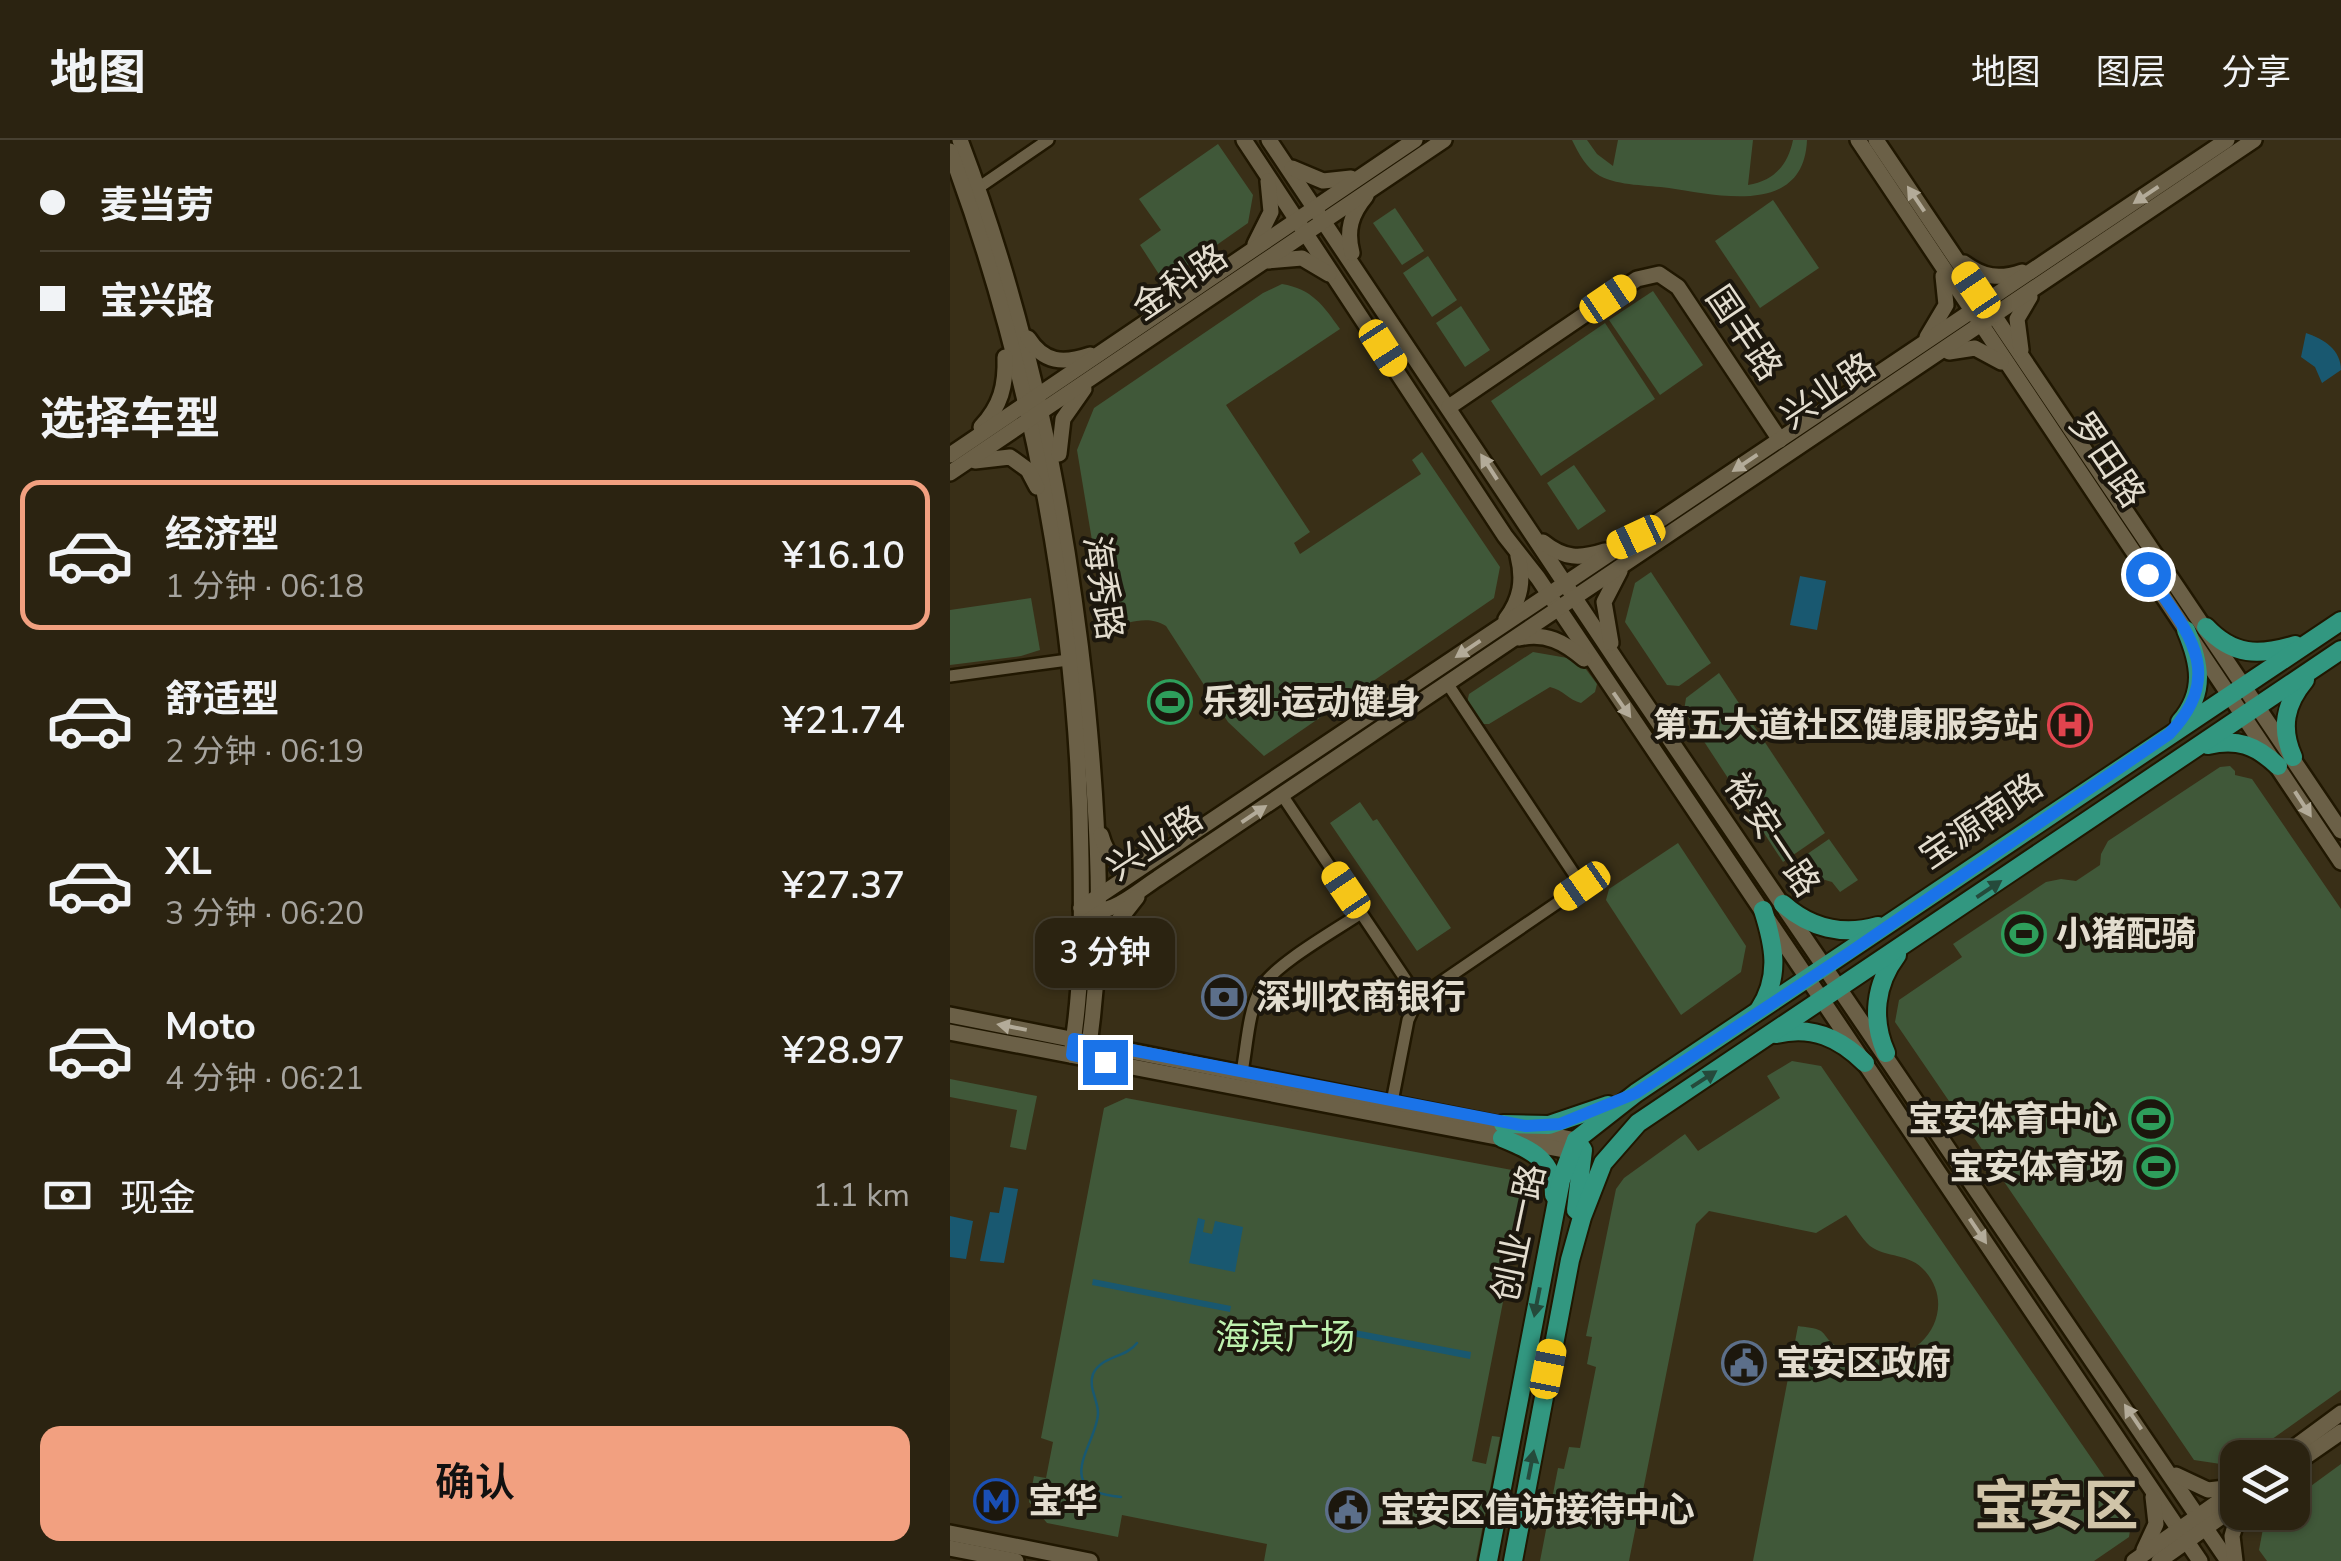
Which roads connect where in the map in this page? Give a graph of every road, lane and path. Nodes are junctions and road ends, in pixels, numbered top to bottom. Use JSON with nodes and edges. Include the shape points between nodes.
{"nodes":[{"id":1,"x":960,"y":140,"type":"edge"},
{"id":2,"x":1048,"y":140,"type":"edge"},
{"id":3,"x":1244,"y":140,"type":"edge"},
{"id":4,"x":1269,"y":140,"type":"edge"},
{"id":5,"x":1415,"y":140,"type":"edge"},
{"id":6,"x":1444,"y":140,"type":"edge"},
{"id":7,"x":1858,"y":140,"type":"edge"},
{"id":8,"x":1876,"y":140,"type":"edge"},
{"id":9,"x":2227,"y":140,"type":"edge"},
{"id":10,"x":2254,"y":140,"type":"edge"},
{"id":11,"x":950,"y":151,"type":"edge"},
{"id":12,"x":1284,"y":161,"type":"junction"},
{"id":13,"x":1266,"y":173,"type":"junction"},
{"id":14,"x":1372,"y":178,"type":"junction"},
{"id":15,"x":978,"y":188,"type":"junction"},
{"id":16,"x":1320,"y":213,"type":"junction"},
{"id":17,"x":1302,"y":226,"type":"junction"},
{"id":18,"x":1943,"y":254,"type":"junction"},
{"id":19,"x":1256,"y":257,"type":"junction"},
{"id":20,"x":1359,"y":270,"type":"junction"},
{"id":21,"x":2047,"y":271,"type":"junction"},
{"id":22,"x":1342,"y":285,"type":"junction"},
{"id":23,"x":1002,"y":313,"type":"junction"},
{"id":24,"x":1983,"y":314,"type":"junction"},
{"id":25,"x":1022,"y":328,"type":"junction"},
{"id":26,"x":1108,"y":348,"type":"junction"},
{"id":27,"x":1922,"y":355,"type":"junction"},
{"id":28,"x":2022,"y":372,"type":"junction"},
{"id":29,"x":1094,"y":376,"type":"junction"},
{"id":30,"x":1041,"y":403,"type":"junction"},
{"id":31,"x":1449,"y":407,"type":"junction"},
{"id":32,"x":1025,"y":413,"type":"junction"},
{"id":33,"x":1780,"y":440,"type":"junction"},
{"id":34,"x":960,"y":454,"type":"edge"},
{"id":35,"x":950,"y":474,"type":"edge"},
{"id":36,"x":1054,"y":508,"type":"junction"},
{"id":37,"x":1526,"y":523,"type":"junction"},
{"id":38,"x":1505,"y":536,"type":"junction"},
{"id":39,"x":1641,"y":543,"type":"junction"},
{"id":40,"x":1570,"y":590,"type":"junction"},
{"id":41,"x":1553,"y":602,"type":"junction"},
{"id":42,"x":2340,"y":621,"type":"edge"},
{"id":43,"x":2206,"y":627,"type":"junction"},
{"id":44,"x":2186,"y":630,"type":"junction"},
{"id":45,"x":1501,"y":636,"type":"junction"},
{"id":46,"x":2314,"y":638,"type":"junction"},
{"id":47,"x":2341,"y":650,"type":"edge"},
{"id":48,"x":1068,"y":660,"type":"junction"},
{"id":49,"x":2319,"y":664,"type":"junction"},
{"id":50,"x":1620,"y":666,"type":"junction"},
{"id":51,"x":1602,"y":674,"type":"junction"},
{"id":52,"x":950,"y":676,"type":"edge"},
{"id":53,"x":1447,"y":682,"type":"junction"},
{"id":54,"x":2237,"y":689,"type":"junction"},
{"id":55,"x":2252,"y":710,"type":"junction"},
{"id":56,"x":2169,"y":734,"type":"junction"},
{"id":57,"x":2193,"y":750,"type":"junction"},
{"id":58,"x":2285,"y":762,"type":"junction"},
{"id":59,"x":1282,"y":795,"type":"junction"},
{"id":60,"x":1095,"y":812,"type":"junction"},
{"id":61,"x":2341,"y":831,"type":"edge"},
{"id":62,"x":1176,"y":844,"type":"junction"},
{"id":63,"x":2341,"y":862,"type":"edge"},
{"id":64,"x":1148,"y":884,"type":"junction"},
{"id":65,"x":1783,"y":904,"type":"junction"},
{"id":66,"x":1091,"y":906,"type":"junction"},
{"id":67,"x":1763,"y":910,"type":"junction"},
{"id":68,"x":1361,"y":913,"type":"junction"},
{"id":69,"x":1893,"y":921,"type":"junction"},
{"id":70,"x":1908,"y":943,"type":"junction"},
{"id":71,"x":1827,"y":968,"type":"junction"},
{"id":72,"x":1810,"y":979,"type":"junction"},
{"id":73,"x":1841,"y":989,"type":"junction"},
{"id":74,"x":1093,"y":992,"type":"junction"},
{"id":75,"x":1418,"y":998,"type":"junction"},
{"id":76,"x":1824,"y":1000,"type":"junction"},
{"id":77,"x":950,"y":1015,"type":"edge"},
{"id":78,"x":1754,"y":1016,"type":"junction"},
{"id":79,"x":950,"y":1032,"type":"edge"},
{"id":80,"x":1771,"y":1036,"type":"junction"},
{"id":81,"x":1080,"y":1049,"type":"junction"},
{"id":82,"x":1886,"y":1053,"type":"junction"},
{"id":83,"x":1865,"y":1063,"type":"junction"},
{"id":84,"x":1242,"y":1072,"type":"junction"},
{"id":85,"x":1636,"y":1093,"type":"junction"},
{"id":86,"x":1392,"y":1102,"type":"junction"},
{"id":87,"x":1638,"y":1123,"type":"junction"},
{"id":88,"x":1503,"y":1131,"type":"junction"},
{"id":89,"x":1576,"y":1147,"type":"junction"},
{"id":90,"x":1554,"y":1213,"type":"junction"},
{"id":91,"x":1570,"y":1260,"type":"junction"},
{"id":92,"x":2341,"y":1413,"type":"edge"},
{"id":93,"x":2341,"y":1432,"type":"edge"},
{"id":94,"x":2304,"y":1440,"type":"edge"},
{"id":95,"x":2310,"y":1454,"type":"edge"},
{"id":96,"x":2167,"y":1467,"type":"junction"},
{"id":97,"x":2146,"y":1479,"type":"junction"},
{"id":98,"x":2220,"y":1489,"type":"edge"},
{"id":99,"x":2220,"y":1504,"type":"edge"},
{"id":100,"x":2220,"y":1516,"type":"edge"},
{"id":101,"x":2202,"y":1522,"type":"junction"},
{"id":102,"x":2233,"y":1530,"type":"edge"},
{"id":103,"x":950,"y":1532,"type":"edge"},
{"id":104,"x":2183,"y":1535,"type":"junction"},
{"id":105,"x":950,"y":1548,"type":"edge"},
{"id":106,"x":982,"y":1551,"type":"edge"},
{"id":107,"x":1077,"y":1560,"type":"edge"},
{"id":108,"x":2135,"y":1560,"type":"edge"},
{"id":109,"x":1016,"y":1561,"type":"edge"},
{"id":110,"x":1488,"y":1561,"type":"edge"},
{"id":111,"x":1512,"y":1561,"type":"edge"},
{"id":112,"x":2159,"y":1561,"type":"edge"},
{"id":113,"x":2200,"y":1561,"type":"edge"},
{"id":114,"x":2231,"y":1561,"type":"edge"}],
"edges":[{"from":1,"to":15,"type":"main road","name":"海秀路"},
{"from":2,"to":15,"type":"street"},
{"from":3,"to":13,"type":"main road","name":"裕安一路"},
{"from":4,"to":12,"type":"main road","name":"裕安一路"},
{"from":5,"to":14,"type":"main road","name":"金科路"},
{"from":6,"to":14,"type":"main road","name":"金科路"},
{"from":7,"to":18,"type":"main road","name":"罗田路"},
{"from":18,"to":8,"type":"main road","name":"罗田路","one_way":true},
{"from":9,"to":21,"type":"main road","name":"兴业路","one_way":true},
{"from":10,"to":21,"type":"main road","name":"兴业路"},
{"from":11,"to":23,"type":"main road","name":"海秀路"},
{"from":12,"to":14,"type":"main road","via":[[1323,181]]},
{"from":12,"to":16,"type":"main road","name":"裕安一路"},
{"from":13,"to":17,"type":"main road","name":"裕安一路"},
{"from":13,"to":19,"type":"main road","via":[[1270,212]]},
{"from":14,"to":16,"type":"main road","name":"金科路"},
{"from":14,"to":20,"type":"main road","via":[[1350,225]]},
{"from":15,"to":25,"type":"main road","name":"海秀路"},
{"from":16,"to":17,"type":"main road","name":"金科路"},
{"from":16,"to":20,"type":"main road","name":"裕安一路"},
{"from":17,"to":19,"type":"main road","name":"金科路"},
{"from":17,"to":22,"type":"main road","name":"裕安一路"},
{"from":18,"to":21,"type":"main road","via":[[1988,276]]},
{"from":18,"to":24,"type":"main road","name":"罗田路"},
{"from":18,"to":27,"type":"main road","via":[[1946,305]]},
{"from":19,"to":22,"type":"main road","via":[[1302,258]]},
{"from":19,"to":26,"type":"main road","name":"金科路"},
{"from":19,"to":29,"type":"main road","name":"金科路"},
{"from":20,"to":31,"type":"main road","name":"裕安一路"},
{"from":21,"to":24,"type":"main road","name":"兴业路"},
{"from":21,"to":28,"type":"main road","via":[[2017,319]]},
{"from":22,"to":38,"type":"main road","name":"裕安一路"},
{"from":23,"to":32,"type":"main road","name":"海秀路"},
{"from":23,"to":34,"type":"main road","via":[[1004,390]]},
{"from":24,"to":27,"type":"main road","name":"兴业路"},
{"from":24,"to":28,"type":"main road","name":"罗田路"},
{"from":25,"to":26,"type":"main road","via":[[1050,360]]},
{"from":25,"to":30,"type":"main road","name":"海秀路"},
{"from":26,"to":30,"type":"main road","name":"金科路"},
{"from":27,"to":28,"type":"main road","via":[[1975,348]]},
{"from":27,"to":33,"type":"main road","name":"兴业路"},
{"from":27,"to":39,"type":"main road","name":"兴业路"},
{"from":28,"to":43,"type":"main road","name":"罗田路"},
{"from":28,"to":44,"type":"main road","name":"罗田路"},
{"from":29,"to":30,"type":"main road","name":"金科路"},
{"from":29,"to":36,"type":"main road","via":[[1060,430]]},
{"from":30,"to":32,"type":"main road","name":"金科路"},
{"from":30,"to":36,"type":"main road","name":"海秀路"},
{"from":31,"to":33,"type":"main road","name":"国丰路","via":[[1638,279],[1659,274],[1678,287]]},
{"from":37,"to":31,"type":"main road","name":"裕安一路","one_way":true},
{"from":32,"to":34,"type":"main road","name":"金科路"},
{"from":32,"to":36,"type":"main road","name":"海秀路"},
{"from":33,"to":39,"type":"main road","name":"兴业路","one_way":true},
{"from":34,"to":35,"type":"main road","name":"金科路"},
{"from":34,"to":36,"type":"main road","via":[[1015,459]]},
{"from":36,"to":48,"type":"main road","name":"海秀路"},
{"from":36,"to":60,"type":"main road","name":"海秀路","via":[[1080,641]]},
{"from":37,"to":39,"type":"main road","via":[[1554,551],[1571,557]]},
{"from":37,"to":40,"type":"main road","name":"裕安一路"},
{"from":38,"to":41,"type":"main road","name":"裕安一路"},
{"from":38,"to":45,"type":"main road","via":[[1518,556],[1522,582]]},
{"from":39,"to":40,"type":"main road","name":"兴业路"},
{"from":39,"to":50,"type":"main road","via":[[1604,602]]},
{"from":40,"to":41,"type":"main road","name":"兴业路"},
{"from":40,"to":50,"type":"main road","name":"裕安一路"},
{"from":41,"to":45,"type":"main road","name":"兴业路"},
{"from":41,"to":51,"type":"main road","name":"裕安一路"},
{"from":42,"to":46,"type":"main road","name":"宝源南路"},
{"from":43,"to":46,"type":"main road","via":[[2248,653]]},
{"from":43,"to":54,"type":"main road","name":"罗田路"},
{"from":44,"to":54,"type":"main road","name":"罗田路"},
{"from":44,"to":56,"type":"main road","via":[[2199,665],[2198,691]]},
{"from":45,"to":51,"type":"main road","via":[[1547,637]]},
{"from":45,"to":53,"type":"main road","name":"兴业路"},
{"from":45,"to":62,"type":"main road","name":"兴业路","one_way":true},
{"from":46,"to":54,"type":"main road","name":"宝源南路"},
{"from":47,"to":49,"type":"main road","name":"宝源南路"},
{"from":48,"to":52,"type":"street"},
{"from":48,"to":66,"type":"main road","name":"海秀路"},
{"from":49,"to":55,"type":"main road","name":"宝源南路"},
{"from":49,"to":58,"type":"main road","via":[[2288,708]]},
{"from":50,"to":65,"type":"main road","name":"裕安一路"},
{"from":51,"to":67,"type":"main road","name":"裕安一路","one_way":true},
{"from":53,"to":59,"type":"main road","name":"兴业路"},
{"from":53,"to":75,"type":"street","via":[[1582,886]]},
{"from":54,"to":55,"type":"main road","name":"罗田路"},
{"from":54,"to":56,"type":"main road","name":"宝源南路"},
{"from":55,"to":57,"type":"main road","name":"宝源南路"},
{"from":55,"to":58,"type":"main road","name":"罗田路"},
{"from":56,"to":69,"type":"main road","name":"宝源南路"},
{"from":57,"to":58,"type":"main road","via":[[2245,743]]},
{"from":70,"to":57,"type":"main road","name":"宝源南路","one_way":true},
{"from":58,"to":61,"type":"main road","name":"罗田路"},
{"from":58,"to":63,"type":"main road","name":"罗田路","one_way":true},
{"from":64,"to":59,"type":"main road","name":"兴业路","one_way":true},
{"from":59,"to":68,"type":"street"},
{"from":60,"to":62,"type":"main road","via":[[1106,851],[1120,862]]},
{"from":60,"to":66,"type":"main road","name":"海秀路"},
{"from":62,"to":66,"type":"main road","name":"兴业路"},
{"from":64,"to":66,"type":"main road","name":"兴业路","via":[[1113,907]]},
{"from":64,"to":74,"type":"main road","via":[[1111,932]]},
{"from":65,"to":69,"type":"main road","via":[[1839,931]]},
{"from":65,"to":71,"type":"main road","name":"裕安一路"},
{"from":66,"to":74,"type":"main road","name":"海秀路"},
{"from":66,"to":81,"type":"main road","name":"海秀路"},
{"from":67,"to":72,"type":"main road","name":"裕安一路"},
{"from":67,"to":78,"type":"main road","via":[[1774,968]]},
{"from":68,"to":75,"type":"street"},
{"from":68,"to":84,"type":"street","via":[[1264,984]]},
{"from":69,"to":71,"type":"main road","name":"宝源南路"},
{"from":70,"to":73,"type":"main road","name":"宝源南路"},
{"from":70,"to":82,"type":"main road","via":[[1878,992]]},
{"from":71,"to":72,"type":"main road","name":"宝源南路"},
{"from":71,"to":73,"type":"main road","name":"裕安一路"},
{"from":72,"to":76,"type":"main road","name":"裕安一路"},
{"from":72,"to":78,"type":"main road","name":"创业一路"},
{"from":73,"to":76,"type":"main road","name":"宝源南路"},
{"from":73,"to":82,"type":"main road","name":"裕安一路"},
{"from":74,"to":81,"type":"main road","name":"海秀路"},
{"from":75,"to":86,"type":"street"},
{"from":76,"to":80,"type":"main road","name":"创业一路"},
{"from":76,"to":83,"type":"main road","name":"裕安一路"},
{"from":81,"to":77,"type":"main road","one_way":true},
{"from":78,"to":85,"type":"main road","name":"创业一路"},
{"from":79,"to":81,"type":"main road"},
{"from":80,"to":83,"type":"main road","via":[[1826,1035]]},
{"from":87,"to":80,"type":"main road","name":"创业一路","one_way":true},
{"from":81,"to":84,"type":"main road"},
{"from":81,"to":88,"type":"main road"},
{"from":96,"to":82,"type":"main road","name":"裕安一路","one_way":true},
{"from":83,"to":97,"type":"main road","name":"裕安一路","one_way":true},
{"from":84,"to":86,"type":"main road"},
{"from":85,"to":88,"type":"main road","via":[[1560,1124]]},
{"from":85,"to":89,"type":"main road","name":"创业一路"},
{"from":86,"to":88,"type":"main road"},
{"from":87,"to":89,"type":"main road"},
{"from":87,"to":91,"type":"main road","name":"创业一路","via":[[1598,1172]]},
{"from":88,"to":89,"type":"main road"},
{"from":88,"to":90,"type":"main road","via":[[1547,1165]]},
{"from":89,"to":90,"type":"main road","name":"创业一路"},
{"from":89,"to":91,"type":"main road"},
{"from":90,"to":110,"type":"main road","name":"创业一路","one_way":true},
{"from":111,"to":91,"type":"main road","name":"创业一路","one_way":true},
{"from":92,"to":94,"type":"main road"},
{"from":93,"to":95,"type":"main road"},
{"from":96,"to":98,"type":"main road","via":[[2189,1483]]},
{"from":96,"to":101,"type":"main road","name":"裕安一路"},
{"from":97,"to":104,"type":"main road","name":"裕安一路"},
{"from":97,"to":108,"type":"main road","via":[[2156,1524]]},
{"from":99,"to":101,"type":"main road"},
{"from":100,"to":101,"type":"main road"},
{"from":101,"to":104,"type":"main road"},
{"from":101,"to":114,"type":"main road","name":"裕安一路"},
{"from":102,"to":114,"type":"main road"},
{"from":103,"to":106,"type":"main road"},
{"from":104,"to":108,"type":"main road"},
{"from":104,"to":112,"type":"main road"},
{"from":104,"to":113,"type":"main road","name":"裕安一路"},
{"from":105,"to":106,"type":"main road"},
{"from":106,"to":107,"type":"main road"},
{"from":106,"to":109,"type":"main road"}]}
